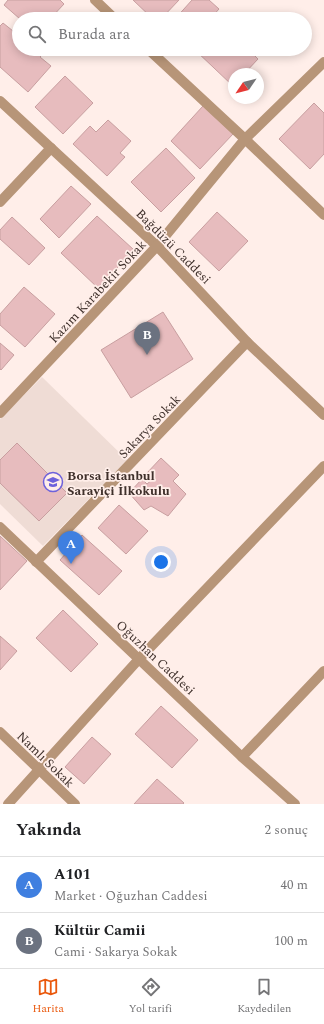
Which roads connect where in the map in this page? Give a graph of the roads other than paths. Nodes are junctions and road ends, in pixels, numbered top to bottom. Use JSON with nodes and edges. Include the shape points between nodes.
{"nodes":[{"id":1,"x":95,"y":0,"type":"edge"},
{"id":2,"x":108,"y":12,"type":"edge"},
{"id":3,"x":156,"y":56,"type":"edge"},
{"id":4,"x":324,"y":62,"type":"edge"},
{"id":5,"x":0,"y":100,"type":"edge"},
{"id":6,"x":245,"y":139,"type":"junction"},
{"id":7,"x":51,"y":148,"type":"junction"},
{"id":8,"x":0,"y":202,"type":"edge"},
{"id":9,"x":324,"y":215,"type":"edge"},
{"id":10,"x":157,"y":246,"type":"junction"},
{"id":11,"x":247,"y":342,"type":"junction"},
{"id":12,"x":0,"y":413,"type":"edge"},
{"id":13,"x":324,"y":415,"type":"edge"},
{"id":14,"x":324,"y":466,"type":"edge"},
{"id":15,"x":0,"y":527,"type":"edge"},
{"id":16,"x":36,"y":562,"type":"junction"},
{"id":17,"x":139,"y":659,"type":"junction"},
{"id":18,"x":324,"y":671,"type":"edge"},
{"id":19,"x":0,"y":732,"type":"edge"},
{"id":20,"x":242,"y":757,"type":"junction"},
{"id":21,"x":38,"y":769,"type":"junction"},
{"id":22,"x":8,"y":804,"type":"edge"},
{"id":23,"x":75,"y":804,"type":"edge"},
{"id":24,"x":295,"y":804,"type":"edge"}],
"edges":[{"from":1,"to":2,"type":"street"},
{"from":3,"to":6,"type":"street"},
{"from":4,"to":6,"type":"street","name":"Kazım Karabekir Sokak"},
{"from":5,"to":7,"type":"street","name":"Bağdüzü Caddesi"},
{"from":6,"to":9,"type":"street"},
{"from":6,"to":10,"type":"street","name":"Kazım Karabekir Sokak"},
{"from":7,"to":8,"type":"street"},
{"from":7,"to":10,"type":"street","name":"Bağdüzü Caddesi"},
{"from":10,"to":11,"type":"street","name":"Bağdüzü Caddesi"},
{"from":10,"to":12,"type":"street","name":"Kazım Karabekir Sokak"},
{"from":11,"to":13,"type":"street","name":"Bağdüzü Caddesi"},
{"from":11,"to":16,"type":"street","name":"Sakarya Sokak"},
{"from":14,"to":17,"type":"street"},
{"from":15,"to":16,"type":"street","name":"Oğuzhan Caddesi"},
{"from":16,"to":17,"type":"street","name":"Oğuzhan Caddesi"},
{"from":17,"to":20,"type":"street","name":"Oğuzhan Caddesi"},
{"from":17,"to":21,"type":"street"},
{"from":18,"to":20,"type":"street"},
{"from":19,"to":21,"type":"street","name":"Namlı Sokak"},
{"from":20,"to":24,"type":"street","name":"Oğuzhan Caddesi"},
{"from":21,"to":22,"type":"street"},
{"from":21,"to":23,"type":"street","name":"Namlı Sokak"}]}
